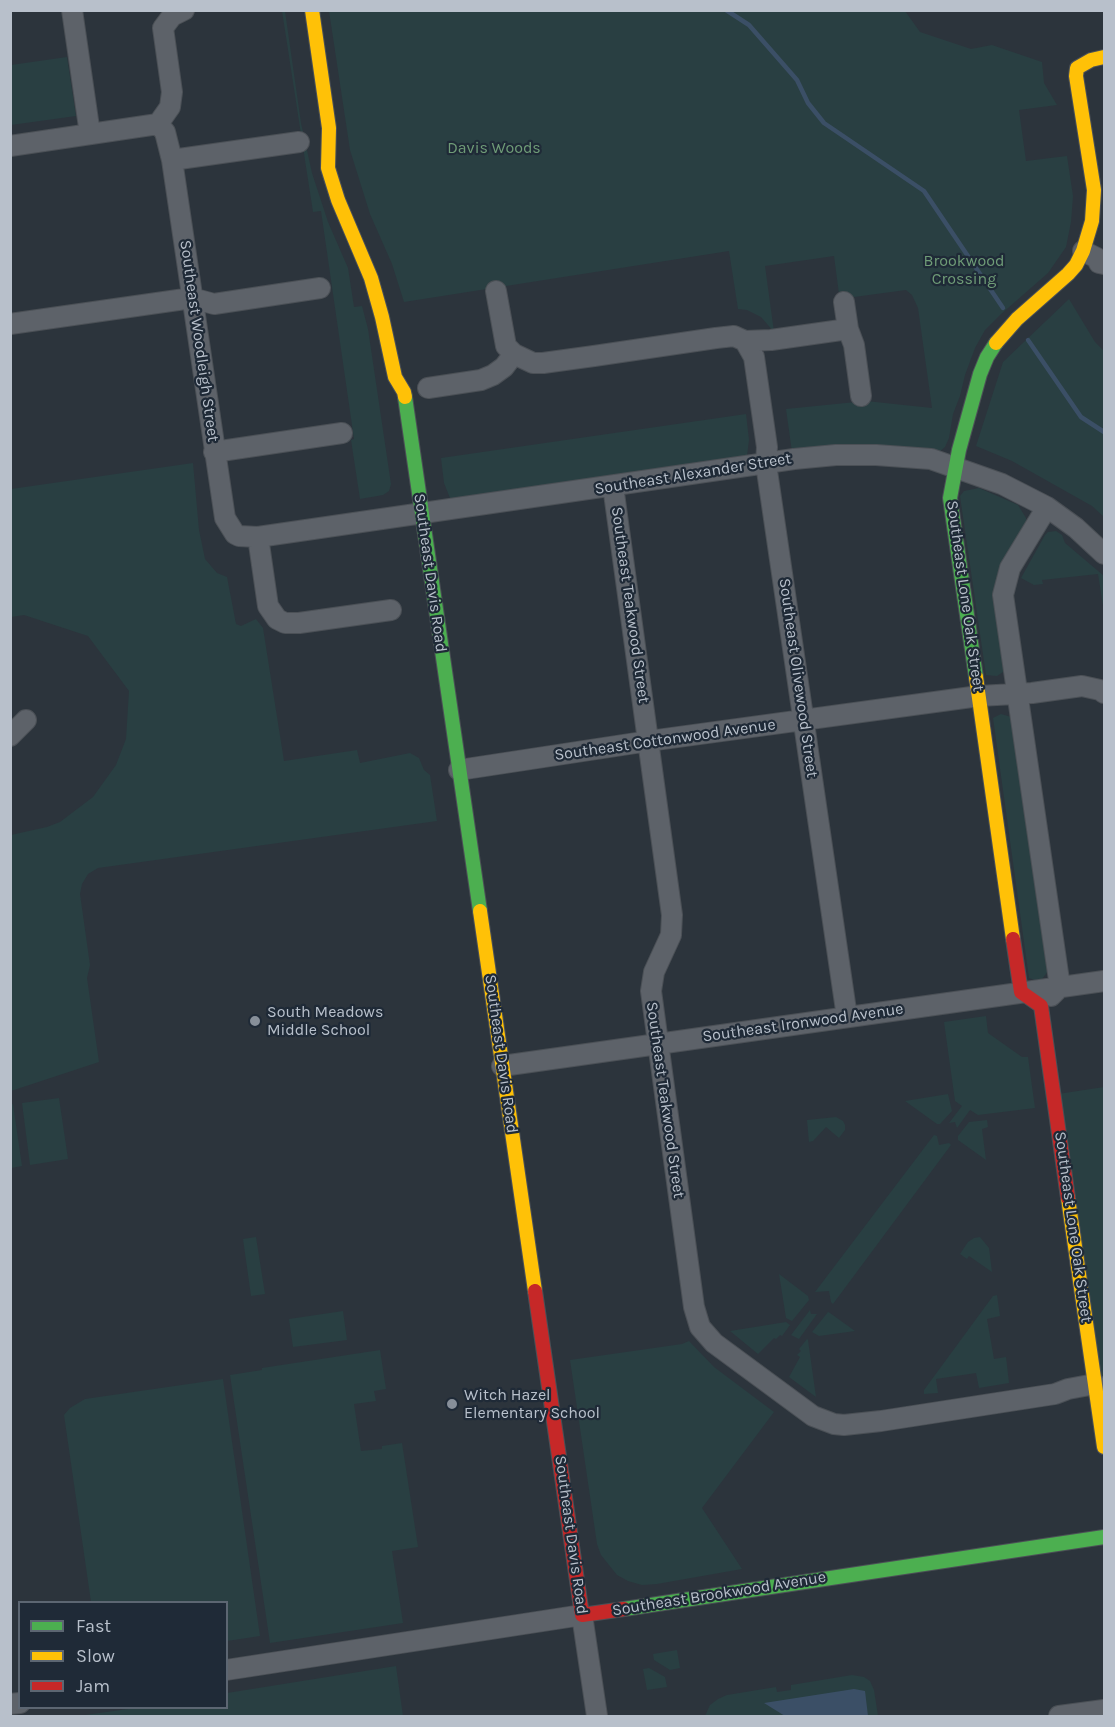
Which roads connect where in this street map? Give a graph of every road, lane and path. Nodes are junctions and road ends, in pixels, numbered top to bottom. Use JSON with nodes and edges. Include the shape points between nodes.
{"nodes":[{"id":1,"x":72,"y":10,"type":"edge"},
{"id":2,"x":184,"y":10,"type":"edge"},
{"id":3,"x":312,"y":10,"type":"edge"},
{"id":4,"x":1104,"y":57,"type":"edge"},
{"id":5,"x":158,"y":124,"type":"junction"},
{"id":6,"x":329,"y":128,"type":"junction"},
{"id":7,"x":90,"y":134,"type":"junction"},
{"id":8,"x":299,"y":142,"type":"dead end"},
{"id":9,"x":10,"y":146,"type":"edge"},
{"id":10,"x":342,"y":156,"type":"dead end"},
{"id":11,"x":172,"y":160,"type":"junction"},
{"id":12,"x":1083,"y":251,"type":"junction"},
{"id":13,"x":1104,"y":264,"type":"edge"},
{"id":14,"x":320,"y":288,"type":"dead end"},
{"id":15,"x":496,"y":291,"type":"dead end"},
{"id":16,"x":192,"y":298,"type":"junction"},
{"id":17,"x":844,"y":302,"type":"dead end"},
{"id":18,"x":10,"y":324,"type":"edge"},
{"id":19,"x":848,"y":329,"type":"junction"},
{"id":20,"x":745,"y":341,"type":"junction"},
{"id":21,"x":514,"y":354,"type":"junction"},
{"id":22,"x":409,"y":371,"type":"dead end"},
{"id":23,"x":428,"y":388,"type":"dead end"},
{"id":24,"x":404,"y":392,"type":"junction"},
{"id":25,"x":861,"y":396,"type":"dead end"},
{"id":26,"x":342,"y":434,"type":"dead end"},
{"id":27,"x":214,"y":452,"type":"junction"},
{"id":28,"x":766,"y":464,"type":"junction"},
{"id":29,"x":955,"y":468,"type":"junction"},
{"id":30,"x":613,"y":486,"type":"junction"},
{"id":31,"x":1047,"y":507,"type":"junction"},
{"id":32,"x":422,"y":514,"type":"junction"},
{"id":33,"x":258,"y":537,"type":"junction"},
{"id":34,"x":1104,"y":554,"type":"edge"},
{"id":35,"x":391,"y":610,"type":"dead end"},
{"id":36,"x":1018,"y":693,"type":"junction"},
{"id":37,"x":1104,"y":693,"type":"edge"},
{"id":38,"x":979,"y":696,"type":"junction"},
{"id":39,"x":26,"y":720,"type":"dead end"},
{"id":40,"x":804,"y":721,"type":"junction"},
{"id":41,"x":10,"y":736,"type":"edge"},
{"id":42,"x":649,"y":741,"type":"junction"},
{"id":43,"x":459,"y":770,"type":"junction"},
{"id":44,"x":1104,"y":981,"type":"edge"},
{"id":45,"x":1060,"y":987,"type":"junction"},
{"id":46,"x":1021,"y":992,"type":"junction"},
{"id":47,"x":1041,"y":1006,"type":"junction"},
{"id":48,"x":847,"y":1017,"type":"junction"},
{"id":49,"x":657,"y":1043,"type":"junction"},
{"id":50,"x":502,"y":1066,"type":"junction"},
{"id":51,"x":1095,"y":1384,"type":"junction"},
{"id":52,"x":1104,"y":1448,"type":"edge"},
{"id":53,"x":1104,"y":1537,"type":"edge"},
{"id":54,"x":582,"y":1615,"type":"junction"},
{"id":55,"x":228,"y":1670,"type":"edge"},
{"id":56,"x":1104,"y":1710,"type":"edge"},
{"id":57,"x":597,"y":1716,"type":"edge"},
{"id":58,"x":1059,"y":1716,"type":"edge"}],
"edges":[{"from":1,"to":7,"type":"street"},
{"from":2,"to":5,"type":"street","via":[[172,16],[164,28],[172,92],[170,107]]},
{"from":3,"to":6,"type":"street","name":"Southeast Davis Road"},
{"from":4,"to":12,"type":"street","name":"Southeast Lone Oak Street","via":[[1077,68],[1076,76],[1094,190],[1092,221]]},
{"from":5,"to":7,"type":"street"},
{"from":5,"to":11,"type":"street","name":"Southeast Woodleigh Street","via":[[165,132]]},
{"from":6,"to":10,"type":"street","name":"Southeast Davis Road"},
{"from":6,"to":24,"type":"street","name":"Southeast Davis Road","via":[[328,168],[371,278],[395,377]]},
{"from":7,"to":9,"type":"street"},
{"from":8,"to":11,"type":"street"},
{"from":11,"to":16,"type":"street","name":"Southeast Woodleigh Street"},
{"from":12,"to":13,"type":"street"},
{"from":12,"to":29,"type":"street","name":"Southeast Lone Oak Street","via":[[1068,274],[1017,319],[992,348],[980,374]]},
{"from":14,"to":16,"type":"street","via":[[214,304]]},
{"from":15,"to":21,"type":"street","via":[[507,346]]},
{"from":16,"to":18,"type":"street"},
{"from":16,"to":27,"type":"street","name":"Southeast Woodleigh Street"},
{"from":17,"to":19,"type":"street"},
{"from":19,"to":20,"type":"street"},
{"from":19,"to":25,"type":"street"},
{"from":20,"to":21,"type":"street","via":[[734,336],[543,363]]},
{"from":20,"to":28,"type":"street","name":"Southeast Olivewood Street","via":[[754,357]]},
{"from":21,"to":23,"type":"street","via":[[504,367],[481,380]]},
{"from":22,"to":24,"type":"street","name":"Southeast Davis Road"},
{"from":24,"to":32,"type":"street","name":"Southeast Davis Road"},
{"from":26,"to":27,"type":"street"},
{"from":27,"to":33,"type":"street","name":"Southeast Woodleigh Street","via":[[226,523],[239,536]]},
{"from":28,"to":29,"type":"street","name":"Southeast Alexander Street","via":[[836,454],[931,459]]},
{"from":28,"to":30,"type":"street","name":"Southeast Alexander Street"},
{"from":28,"to":40,"type":"street","name":"Southeast Olivewood Street"},
{"from":29,"to":31,"type":"street","name":"Southeast Alexander Street","via":[[1002,484]]},
{"from":29,"to":38,"type":"street","name":"Southeast Lone Oak Street","via":[[950,498]]},
{"from":30,"to":32,"type":"street","name":"Southeast Alexander Street"},
{"from":30,"to":42,"type":"street","name":"Southeast Teakwood Street"},
{"from":31,"to":34,"type":"street","name":"Southeast Alexander Street"},
{"from":31,"to":36,"type":"street","via":[[1010,568],[1004,594]]},
{"from":32,"to":33,"type":"street","name":"Southeast Alexander Street"},
{"from":32,"to":43,"type":"street","name":"Southeast Davis Road"},
{"from":33,"to":35,"type":"street","via":[[268,606],[277,619],[298,623]]},
{"from":36,"to":37,"type":"street","name":"Southeast Cottonwood Avenue","via":[[1082,686]]},
{"from":36,"to":38,"type":"street","name":"Southeast Cottonwood Avenue"},
{"from":36,"to":45,"type":"street"},
{"from":38,"to":40,"type":"street","name":"Southeast Cottonwood Avenue"},
{"from":38,"to":46,"type":"street","name":"Southeast Lone Oak Street"},
{"from":39,"to":41,"type":"street"},
{"from":40,"to":42,"type":"street","name":"Southeast Cottonwood Avenue"},
{"from":40,"to":48,"type":"street","name":"Southeast Olivewood Street"},
{"from":42,"to":43,"type":"street","name":"Southeast Cottonwood Avenue"},
{"from":42,"to":49,"type":"street","name":"Southeast Teakwood Street","via":[[672,915],[671,935],[652,978]]},
{"from":43,"to":50,"type":"street","name":"Southeast Davis Road"},
{"from":44,"to":45,"type":"street","name":"Southeast Ironwood Avenue"},
{"from":45,"to":46,"type":"street","name":"Southeast Ironwood Avenue"},
{"from":45,"to":47,"type":"street"},
{"from":46,"to":47,"type":"street"},
{"from":46,"to":48,"type":"street","name":"Southeast Ironwood Avenue"},
{"from":47,"to":51,"type":"street","name":"Southeast Lone Oak Street"},
{"from":48,"to":49,"type":"street","name":"Southeast Ironwood Avenue"},
{"from":49,"to":50,"type":"street","name":"Southeast Ironwood Avenue"},
{"from":49,"to":51,"type":"street","name":"Southeast Teakwood Street","via":[[694,1307],[700,1327],[714,1343],[813,1416],[834,1424],[881,1421],[1055,1394]]},
{"from":50,"to":54,"type":"street","name":"Southeast Davis Road"},
{"from":51,"to":52,"type":"street","name":"Southeast Lone Oak Street"},
{"from":53,"to":54,"type":"street","name":"Southeast Brookwood Avenue"},
{"from":54,"to":55,"type":"street","name":"Southeast Brookwood Avenue"},
{"from":54,"to":57,"type":"street","name":"Southeast Davis Road"},
{"from":56,"to":58,"type":"street"}]}
